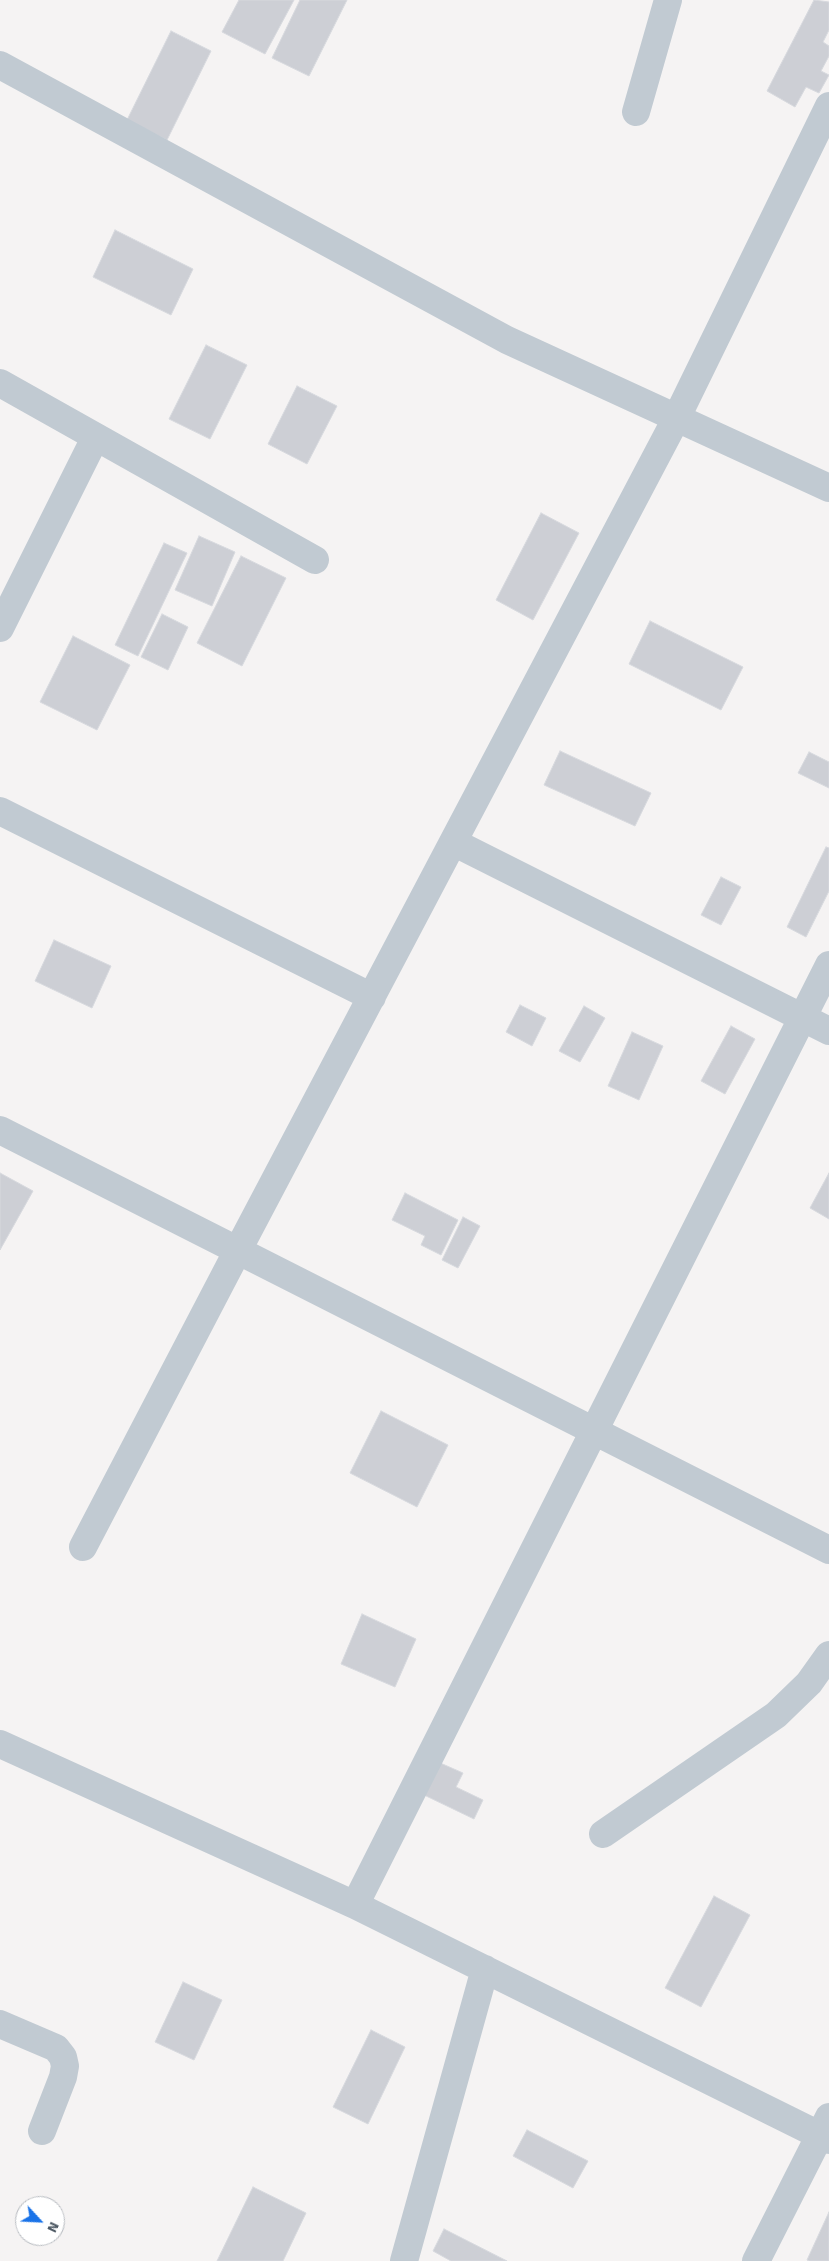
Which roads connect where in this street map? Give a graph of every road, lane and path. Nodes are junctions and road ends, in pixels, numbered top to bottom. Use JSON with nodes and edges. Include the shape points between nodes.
{"nodes":[{"id":1,"x":668,"y":0,"type":"edge"},
{"id":2,"x":0,"y":65,"type":"edge"},
{"id":3,"x":829,"y":106,"type":"edge"},
{"id":4,"x":636,"y":112,"type":"dead end"},
{"id":5,"x":0,"y":383,"type":"edge"},
{"id":6,"x":677,"y":417,"type":"junction"},
{"id":7,"x":95,"y":438,"type":"junction"},
{"id":8,"x":829,"y":488,"type":"edge"},
{"id":9,"x":315,"y":560,"type":"dead end"},
{"id":10,"x":0,"y":628,"type":"edge"},
{"id":11,"x":0,"y":812,"type":"edge"},
{"id":12,"x":453,"y":842,"type":"junction"},
{"id":13,"x":829,"y":965,"type":"edge"},
{"id":14,"x":372,"y":997,"type":"junction"},
{"id":15,"x":802,"y":1018,"type":"junction"},
{"id":16,"x":829,"y":1031,"type":"edge"},
{"id":17,"x":0,"y":1130,"type":"edge"},
{"id":18,"x":238,"y":1250,"type":"junction"},
{"id":19,"x":592,"y":1431,"type":"junction"},
{"id":20,"x":84,"y":1547,"type":"dead end"},
{"id":21,"x":829,"y":1550,"type":"edge"},
{"id":22,"x":829,"y":1655,"type":"edge"},
{"id":23,"x":0,"y":1744,"type":"edge"},
{"id":24,"x":603,"y":1834,"type":"dead end"},
{"id":25,"x":355,"y":1905,"type":"junction"},
{"id":26,"x":485,"y":1969,"type":"junction"},
{"id":27,"x":0,"y":2024,"type":"edge"},
{"id":28,"x":42,"y":2131,"type":"dead end"},
{"id":29,"x":826,"y":2131,"type":"edge"},
{"id":30,"x":404,"y":2261,"type":"edge"},
{"id":31,"x":756,"y":2261,"type":"edge"}],
"edges":[{"from":1,"to":4,"type":"street"},
{"from":2,"to":6,"type":"street","via":[[507,340]]},
{"from":3,"to":6,"type":"street"},
{"from":5,"to":7,"type":"street"},
{"from":6,"to":8,"type":"street"},
{"from":6,"to":12,"type":"street"},
{"from":7,"to":9,"type":"street"},
{"from":7,"to":10,"type":"street"},
{"from":11,"to":14,"type":"street"},
{"from":12,"to":14,"type":"street"},
{"from":12,"to":15,"type":"street"},
{"from":13,"to":15,"type":"street"},
{"from":14,"to":18,"type":"street"},
{"from":15,"to":16,"type":"street"},
{"from":15,"to":19,"type":"street"},
{"from":17,"to":18,"type":"street"},
{"from":18,"to":19,"type":"street"},
{"from":18,"to":20,"type":"street"},
{"from":19,"to":21,"type":"street"},
{"from":19,"to":25,"type":"street"},
{"from":22,"to":24,"type":"street","via":[[809,1683],[776,1715]]},
{"from":23,"to":25,"type":"street"},
{"from":25,"to":26,"type":"street"},
{"from":26,"to":29,"type":"street"},
{"from":26,"to":30,"type":"street"},
{"from":27,"to":28,"type":"street","via":[[56,2048],[63,2056],[66,2066],[63,2077]]},
{"from":29,"to":31,"type":"street"}]}
